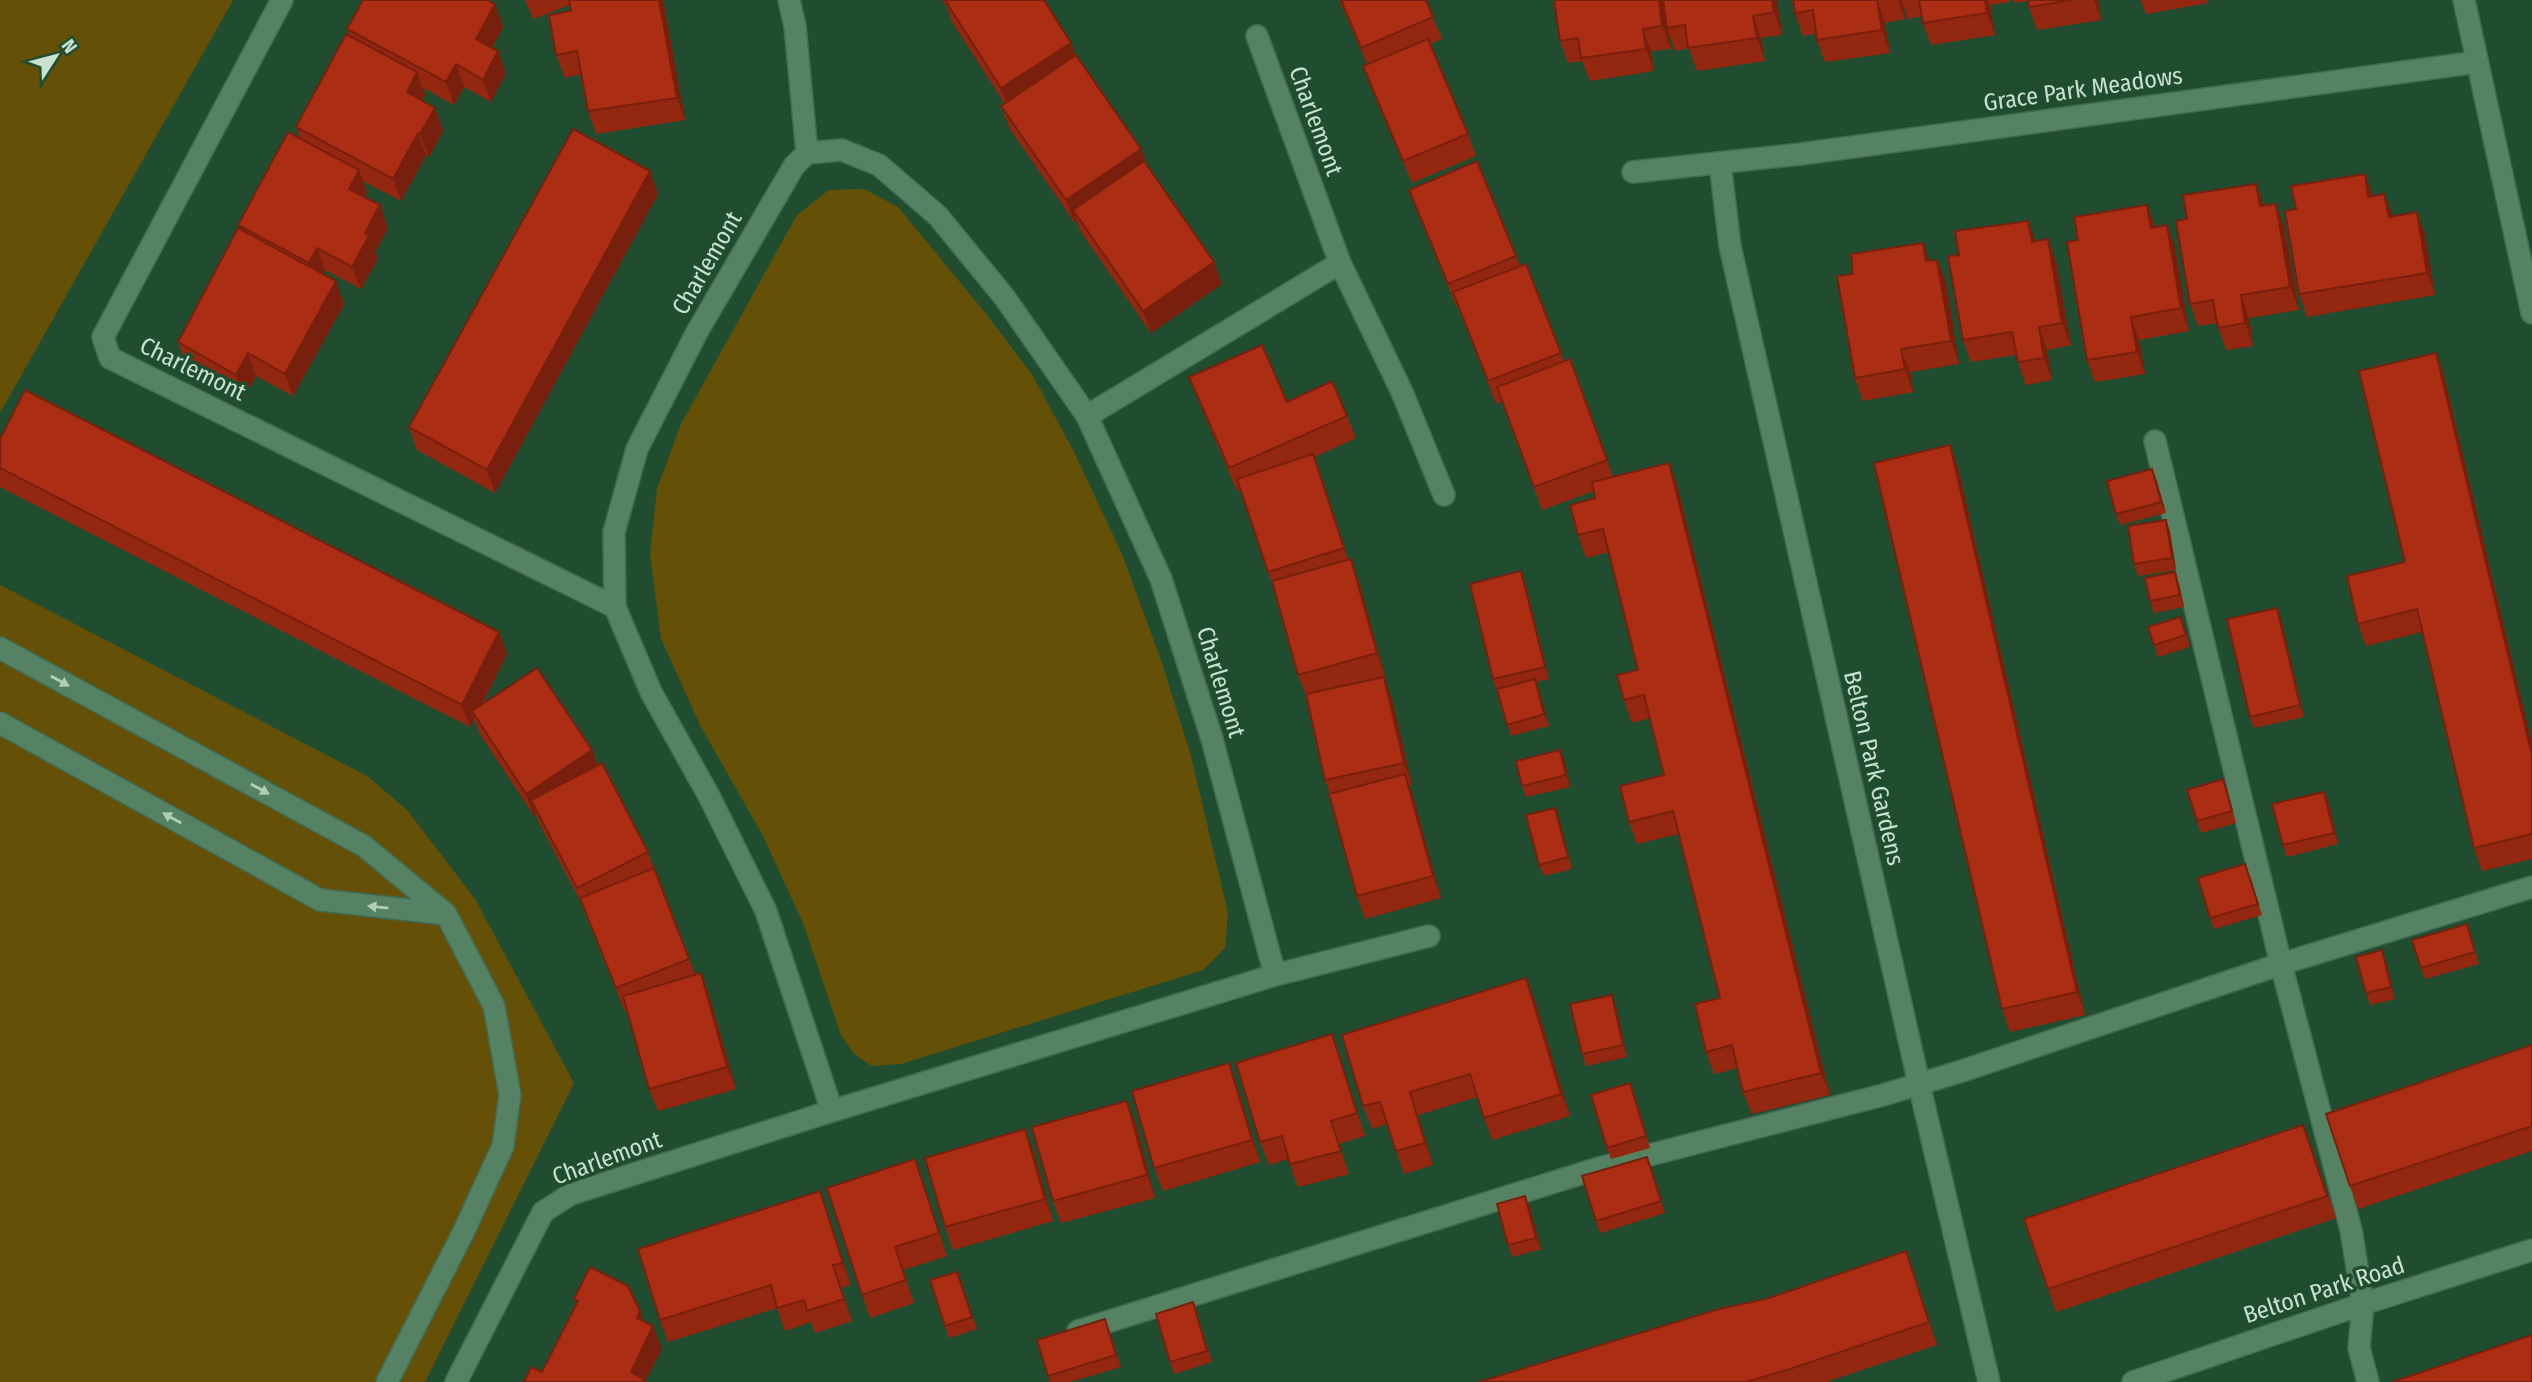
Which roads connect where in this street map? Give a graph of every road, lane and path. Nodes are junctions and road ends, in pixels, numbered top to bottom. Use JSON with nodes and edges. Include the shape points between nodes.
{"nodes":[{"id":1,"x":282,"y":0,"type":"edge"},
{"id":2,"x":789,"y":0,"type":"edge"},
{"id":3,"x":2464,"y":0,"type":"edge"},
{"id":4,"x":1257,"y":36,"type":"dead end"},
{"id":5,"x":2477,"y":62,"type":"junction"},
{"id":6,"x":807,"y":153,"type":"junction"},
{"id":7,"x":1720,"y":163,"type":"junction"},
{"id":8,"x":1633,"y":172,"type":"dead end"},
{"id":9,"x":1340,"y":263,"type":"junction"},
{"id":10,"x":2532,"y":313,"type":"edge"},
{"id":11,"x":1087,"y":415,"type":"junction"},
{"id":12,"x":2155,"y":441,"type":"dead end"},
{"id":13,"x":1444,"y":495,"type":"dead end"},
{"id":14,"x":615,"y":607,"type":"junction"},
{"id":15,"x":0,"y":648,"type":"edge"},
{"id":16,"x":0,"y":723,"type":"edge"},
{"id":17,"x":2532,"y":887,"type":"edge"},
{"id":18,"x":446,"y":914,"type":"junction"},
{"id":19,"x":1429,"y":936,"type":"dead end"},
{"id":20,"x":2281,"y":964,"type":"junction"},
{"id":21,"x":1275,"y":975,"type":"junction"},
{"id":22,"x":1919,"y":1084,"type":"junction"},
{"id":23,"x":832,"y":1111,"type":"junction"},
{"id":24,"x":2532,"y":1250,"type":"edge"},
{"id":25,"x":2362,"y":1304,"type":"junction"},
{"id":26,"x":1053,"y":1339,"type":"edge"},
{"id":27,"x":387,"y":1382,"type":"edge"},
{"id":28,"x":456,"y":1382,"type":"edge"},
{"id":29,"x":1989,"y":1382,"type":"edge"},
{"id":30,"x":2133,"y":1382,"type":"edge"},
{"id":31,"x":2368,"y":1382,"type":"edge"}],
"edges":[{"from":1,"to":14,"type":"street","name":"Charlemont","via":[[103,337],[110,358]]},
{"from":2,"to":6,"type":"street"},
{"from":3,"to":5,"type":"street"},
{"from":4,"to":9,"type":"street","name":"Charlemont"},
{"from":5,"to":7,"type":"street","name":"Grace Park Meadows"},
{"from":5,"to":10,"type":"street"},
{"from":6,"to":11,"type":"street","name":"Charlemont","via":[[842,150],[878,165],[938,216],[1005,298]]},
{"from":6,"to":14,"type":"street","name":"Charlemont","via":[[794,166],[704,320],[637,449],[614,531]]},
{"from":7,"to":8,"type":"street","name":"Grace Park Meadows"},
{"from":7,"to":22,"type":"street","name":"Belton Park Gardens","via":[[1730,246]]},
{"from":9,"to":11,"type":"street"},
{"from":9,"to":13,"type":"street","name":"Charlemont","via":[[1402,391]]},
{"from":11,"to":21,"type":"street","name":"Charlemont","via":[[1161,579],[1212,739]]},
{"from":12,"to":20,"type":"street"},
{"from":14,"to":23,"type":"street","name":"Charlemont","via":[[651,692],[766,911]]},
{"from":15,"to":18,"type":"street","one_way":true,"via":[[364,846]]},
{"from":18,"to":16,"type":"street","one_way":true,"via":[[320,900]]},
{"from":17,"to":20,"type":"street"},
{"from":18,"to":27,"type":"street","via":[[494,1006],[510,1095],[503,1146]]},
{"from":19,"to":21,"type":"street","name":"Charlemont"},
{"from":20,"to":22,"type":"street"},
{"from":20,"to":25,"type":"street","via":[[2351,1230]]},
{"from":21,"to":23,"type":"street","name":"Charlemont"},
{"from":22,"to":26,"type":"street","via":[[1598,1168]]},
{"from":22,"to":29,"type":"street","name":"Belton Park Gardens"},
{"from":23,"to":28,"type":"street","name":"Charlemont","via":[[571,1195],[543,1212]]},
{"from":24,"to":25,"type":"street","name":"Belton Park Road"},
{"from":25,"to":30,"type":"street","name":"Belton Park Road"},
{"from":25,"to":31,"type":"street","via":[[2359,1348]]}]}
